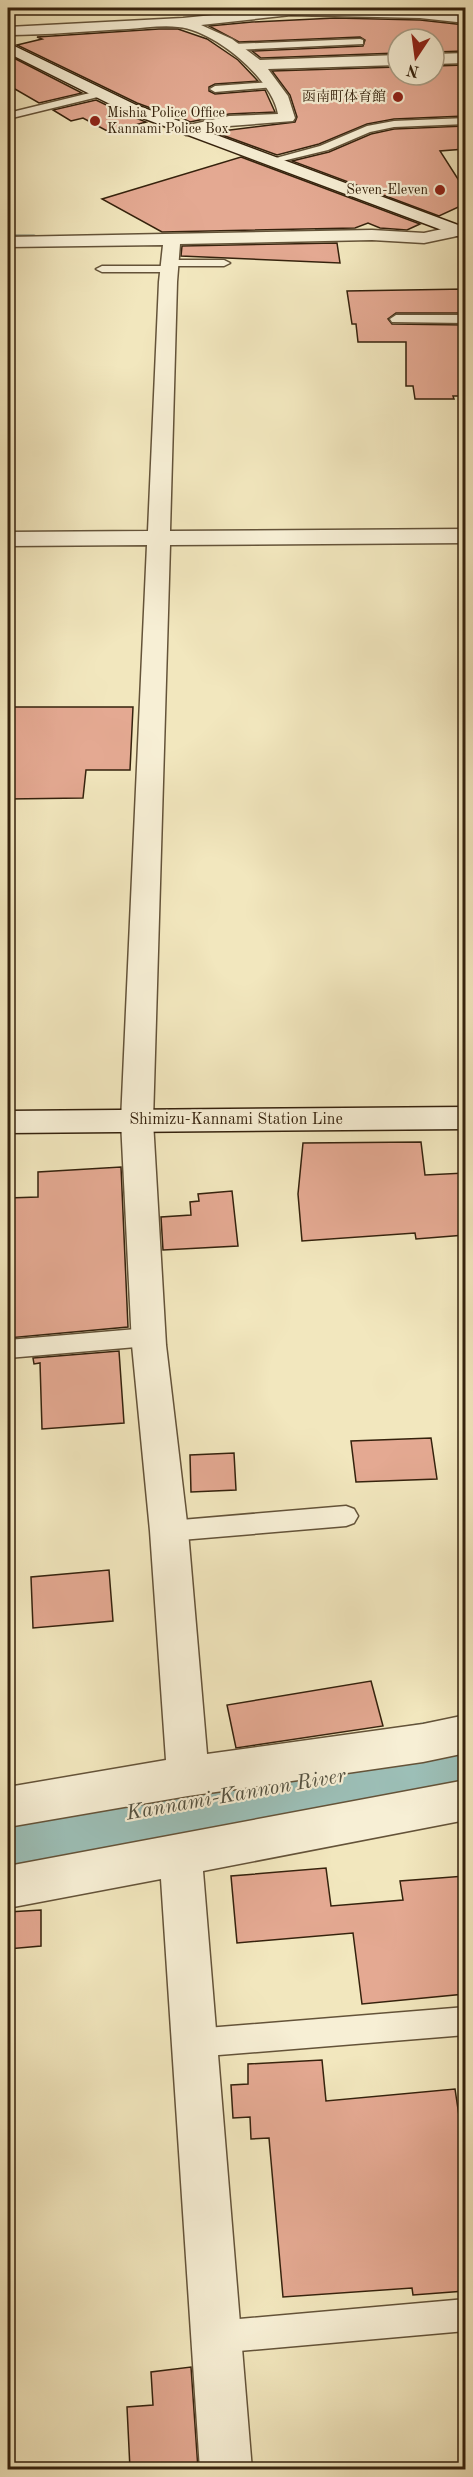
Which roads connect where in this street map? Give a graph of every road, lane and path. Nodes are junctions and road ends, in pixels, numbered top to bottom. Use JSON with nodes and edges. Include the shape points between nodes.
{"nodes":[{"id":1,"x":465,"y":19,"type":"edge"},
{"id":2,"x":183,"y":22,"type":"junction"},
{"id":3,"x":8,"y":31,"type":"edge"},
{"id":4,"x":360,"y":42,"type":"dead end"},
{"id":5,"x":233,"y":46,"type":"junction"},
{"id":6,"x":8,"y":47,"type":"edge"},
{"id":7,"x":465,"y":58,"type":"edge"},
{"id":8,"x":446,"y":59,"type":"edge"},
{"id":9,"x":386,"y":60,"type":"edge"},
{"id":10,"x":255,"y":65,"type":"junction"},
{"id":11,"x":273,"y":85,"type":"junction"},
{"id":12,"x":215,"y":89,"type":"dead end"},
{"id":13,"x":98,"y":94,"type":"junction"},
{"id":14,"x":8,"y":116,"type":"edge"},
{"id":15,"x":465,"y":121,"type":"edge"},
{"id":16,"x":186,"y":130,"type":"junction"},
{"id":17,"x":270,"y":161,"type":"junction"},
{"id":18,"x":461,"y":232,"type":"edge"},
{"id":19,"x":172,"y":239,"type":"junction"},
{"id":20,"x":8,"y":242,"type":"edge"},
{"id":21,"x":224,"y":263,"type":"dead end"},
{"id":22,"x":169,"y":266,"type":"junction"},
{"id":23,"x":102,"y":269,"type":"dead end"},
{"id":24,"x":396,"y":319,"type":"dead end"},
{"id":25,"x":465,"y":319,"type":"edge"},
{"id":26,"x":465,"y":536,"type":"edge"},
{"id":27,"x":8,"y":539,"type":"edge"},
{"id":28,"x":160,"y":539,"type":"junction"},
{"id":29,"x":465,"y":1118,"type":"edge"},
{"id":30,"x":137,"y":1121,"type":"junction"},
{"id":31,"x":8,"y":1122,"type":"edge"},
{"id":32,"x":148,"y":1337,"type":"junction"},
{"id":33,"x":8,"y":1349,"type":"edge"},
{"id":34,"x":346,"y":1516,"type":"dead end"},
{"id":35,"x":169,"y":1531,"type":"junction"},
{"id":36,"x":465,"y":1734,"type":"edge"},
{"id":37,"x":188,"y":1776,"type":"junction"},
{"id":38,"x":465,"y":1800,"type":"edge"},
{"id":39,"x":8,"y":1807,"type":"edge"},
{"id":40,"x":181,"y":1856,"type":"junction"},
{"id":41,"x":8,"y":1887,"type":"edge"},
{"id":42,"x":465,"y":2021,"type":"edge"},
{"id":43,"x":194,"y":2043,"type":"junction"},
{"id":44,"x":465,"y":2315,"type":"edge"},
{"id":45,"x":216,"y":2337,"type":"junction"},
{"id":46,"x":226,"y":2469,"type":"edge"}],
"edges":[{"from":1,"to":2,"type":"street","via":[[291,11]]},
{"from":2,"to":3,"type":"street"},
{"from":2,"to":5,"type":"street"},
{"from":4,"to":5,"type":"lane"},
{"from":5,"to":10,"type":"street"},
{"from":6,"to":13,"type":"street"},
{"from":7,"to":8,"type":"street"},
{"from":9,"to":10,"type":"street"},
{"from":10,"to":11,"type":"street"},
{"from":11,"to":12,"type":"lane"},
{"from":11,"to":16,"type":"street","via":[[287,118],[229,121]]},
{"from":13,"to":14,"type":"lane"},
{"from":13,"to":16,"type":"street"},
{"from":15,"to":17,"type":"lane","via":[[367,129],[316,151]]},
{"from":16,"to":17,"type":"street"},
{"from":17,"to":18,"type":"street"},
{"from":18,"to":19,"type":"street","via":[[424,238],[361,235]]},
{"from":19,"to":20,"type":"street"},
{"from":19,"to":22,"type":"street"},
{"from":21,"to":22,"type":"lane"},
{"from":22,"to":23,"type":"lane"},
{"from":22,"to":28,"type":"street"},
{"from":24,"to":25,"type":"lane"},
{"from":26,"to":28,"type":"street"},
{"from":27,"to":28,"type":"street"},
{"from":28,"to":30,"type":"street"},
{"from":29,"to":30,"type":"street","name":"Shimizu-Kannami Station Line"},
{"from":30,"to":31,"type":"street","name":"Shimizu-Kannami Station Line"},
{"from":30,"to":32,"type":"street"},
{"from":32,"to":33,"type":"lane"},
{"from":32,"to":35,"type":"street"},
{"from":34,"to":35,"type":"lane"},
{"from":35,"to":37,"type":"street"},
{"from":36,"to":37,"type":"street"},
{"from":37,"to":39,"type":"street"},
{"from":38,"to":40,"type":"street"},
{"from":40,"to":41,"type":"street"},
{"from":40,"to":43,"type":"street"},
{"from":42,"to":43,"type":"lane"},
{"from":43,"to":45,"type":"street"},
{"from":44,"to":45,"type":"lane"},
{"from":45,"to":46,"type":"street"}]}
